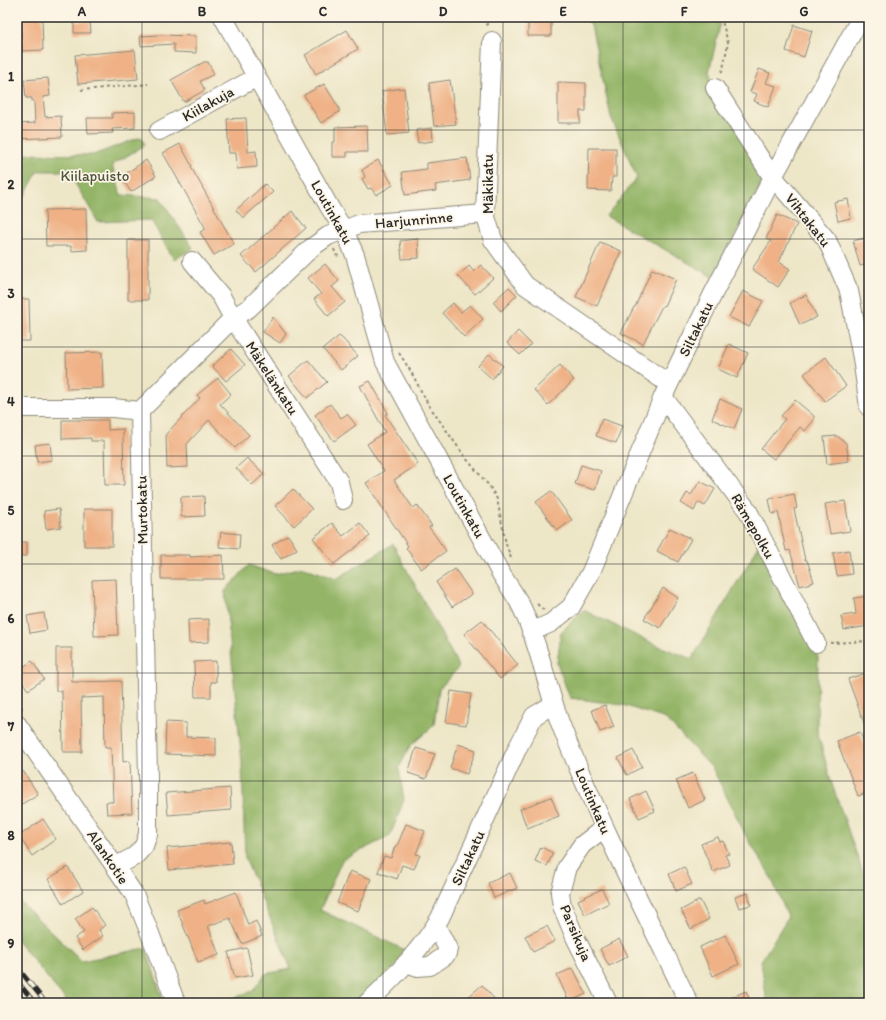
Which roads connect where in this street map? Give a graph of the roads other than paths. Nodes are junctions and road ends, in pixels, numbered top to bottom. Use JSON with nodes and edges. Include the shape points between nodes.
{"nodes":[{"id":1,"x":223,"y":17,"type":"edge"},
{"id":2,"x":861,"y":17,"type":"edge"},
{"id":3,"x":492,"y":41,"type":"dead end"},
{"id":4,"x":257,"y":77,"type":"junction"},
{"id":5,"x":715,"y":88,"type":"road end"},
{"id":6,"x":159,"y":131,"type":"dead end"},
{"id":7,"x":774,"y":177,"type":"junction"},
{"id":8,"x":485,"y":214,"type":"junction"},
{"id":9,"x":344,"y":230,"type":"junction"},
{"id":10,"x":192,"y":261,"type":"dead end"},
{"id":11,"x":233,"y":318,"type":"junction"},
{"id":12,"x":666,"y":390,"type":"junction"},
{"id":13,"x":869,"y":407,"type":"edge"},
{"id":14,"x":17,"y":408,"type":"edge"},
{"id":15,"x":140,"y":411,"type":"junction"},
{"id":16,"x":343,"y":500,"type":"dead end"},
{"id":17,"x":532,"y":632,"type":"junction"},
{"id":18,"x":816,"y":643,"type":"road end"},
{"id":19,"x":554,"y":704,"type":"junction"},
{"id":20,"x":17,"y":724,"type":"edge"},
{"id":21,"x":604,"y":828,"type":"junction"},
{"id":22,"x":115,"y":867,"type":"junction"},
{"id":23,"x":436,"y":926,"type":"junction"},
{"id":24,"x":406,"y":963,"type":"junction"},
{"id":25,"x":377,"y":1000,"type":"edge"},
{"id":26,"x":176,"y":1003,"type":"edge"},
{"id":27,"x":608,"y":1003,"type":"edge"},
{"id":28,"x":689,"y":1003,"type":"edge"}],
"edges":[{"from":1,"to":4,"type":"street","name":"Loutinkatu"},
{"from":2,"to":7,"type":"street","name":"Siltakatu"},
{"from":3,"to":8,"type":"street","name":"Mäkikatu"},
{"from":4,"to":6,"type":"street","name":"Kiilakuja"},
{"from":4,"to":9,"type":"street","name":"Loutinkatu"},
{"from":5,"to":7,"type":"street","name":"Vihtakatu"},
{"from":7,"to":12,"type":"street","name":"Siltakatu"},
{"from":7,"to":13,"type":"street","name":"Vihtakatu","via":[[827,240],[849,291]]},
{"from":8,"to":9,"type":"street","name":"Harjunrinne","via":[[359,224]]},
{"from":8,"to":12,"type":"street","name":"Mäkikatu","via":[[493,240],[525,284]]},
{"from":9,"to":11,"type":"street","via":[[328,236],[311,248],[249,308]]},
{"from":9,"to":17,"type":"street","name":"Loutinkatu","via":[[354,255],[385,362],[515,596]]},
{"from":10,"to":11,"type":"street","name":"Mäkelänkatu","via":[[221,296]]},
{"from":11,"to":15,"type":"street"},
{"from":11,"to":16,"type":"street","name":"Mäkelänkatu","via":[[339,482]]},
{"from":12,"to":17,"type":"street","name":"Siltakatu","via":[[591,572],[571,607],[551,623]]},
{"from":12,"to":18,"type":"street","name":"Rämepolku","via":[[748,511]]},
{"from":14,"to":15,"type":"street","via":[[113,408]]},
{"from":15,"to":22,"type":"street","name":"Murtokatu","via":[[148,834],[144,846],[135,856]]},
{"from":17,"to":19,"type":"street","name":"Loutinkatu"},
{"from":19,"to":21,"type":"street","name":"Loutinkatu"},
{"from":19,"to":23,"type":"street","name":"Siltakatu","via":[[534,716]]},
{"from":20,"to":22,"type":"street","name":"Alankotie"},
{"from":21,"to":27,"type":"street","name":"Parsikuja","via":[[582,845],[567,867],[560,893],[562,906],[575,937]]},
{"from":21,"to":28,"type":"street","name":"Loutinkatu"},
{"from":22,"to":26,"type":"street","name":"Alankotie","via":[[134,894]]},
{"from":23,"to":24,"type":"street","name":"Siltakatu"},
{"from":23,"to":24,"type":"street","via":[[448,949],[445,956],[430,966],[418,967]]},
{"from":24,"to":25,"type":"street","name":"Siltakatu"}]}
